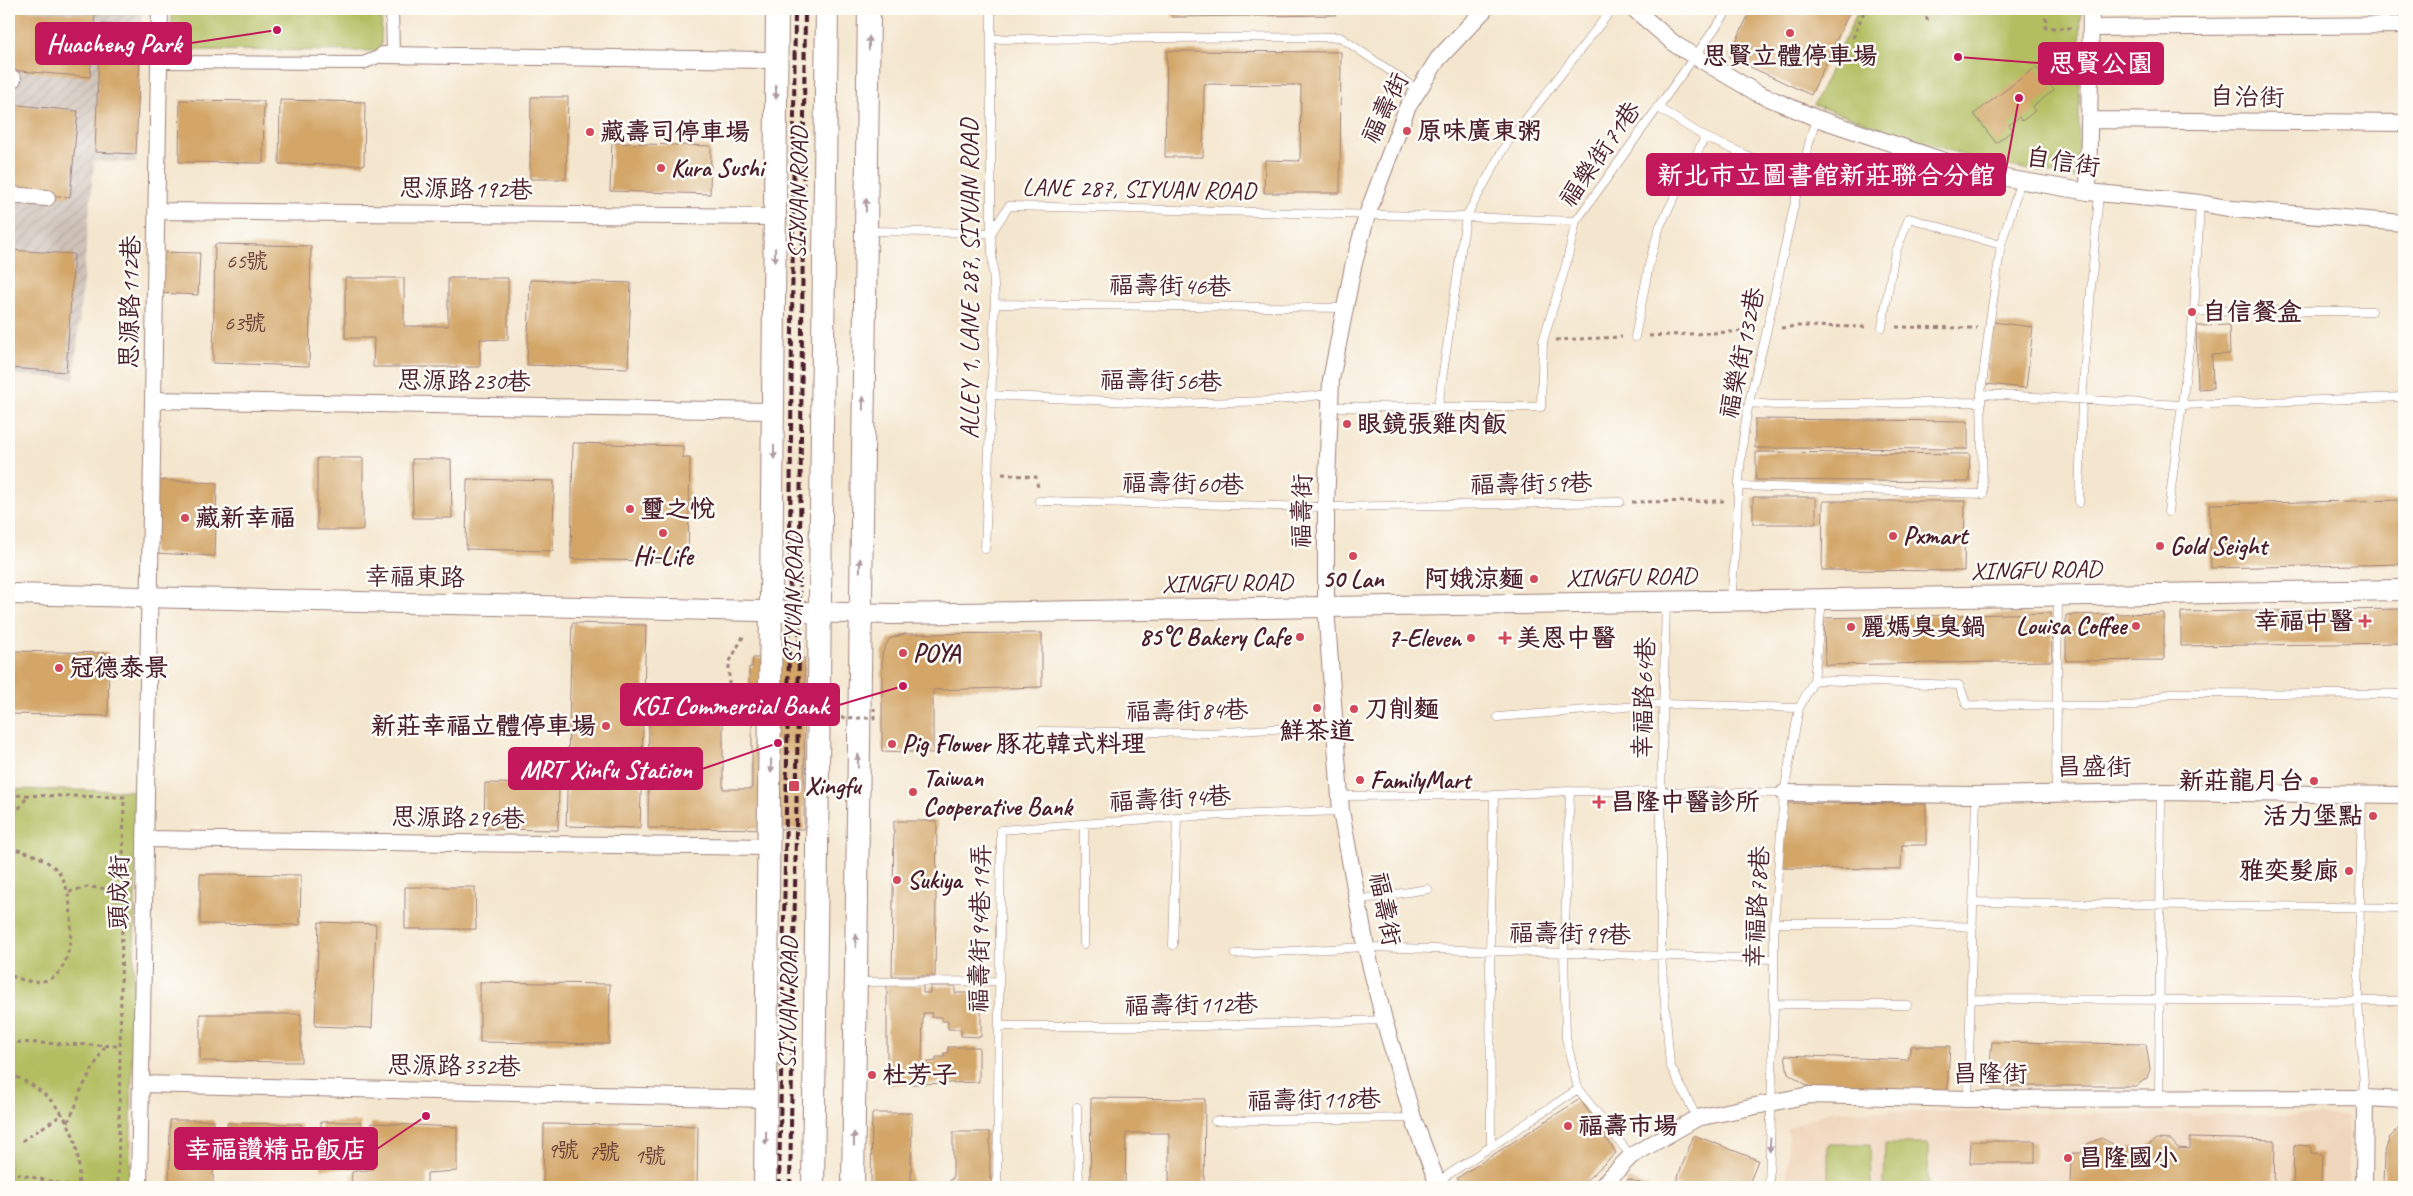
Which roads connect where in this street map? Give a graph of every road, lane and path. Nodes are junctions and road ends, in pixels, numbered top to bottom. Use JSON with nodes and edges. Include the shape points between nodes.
{"nodes":[{"id":1,"x":160,"y":9,"type":"edge"},
{"id":2,"x":392,"y":9,"type":"edge"},
{"id":3,"x":777,"y":9,"type":"edge"},
{"id":4,"x":827,"y":9,"type":"edge"},
{"id":5,"x":869,"y":9,"type":"edge"},
{"id":6,"x":992,"y":9,"type":"edge"},
{"id":7,"x":1485,"y":9,"type":"edge"},
{"id":8,"x":1612,"y":9,"type":"edge"},
{"id":9,"x":1634,"y":9,"type":"edge"},
{"id":10,"x":1729,"y":9,"type":"edge"},
{"id":11,"x":1865,"y":9,"type":"edge"},
{"id":12,"x":1925,"y":9,"type":"edge"},
{"id":13,"x":2046,"y":9,"type":"edge"},
{"id":14,"x":2091,"y":9,"type":"edge"},
{"id":15,"x":1928,"y":22,"type":"dead end"},
{"id":16,"x":2404,"y":25,"type":"edge"},
{"id":17,"x":2090,"y":28,"type":"junction"},
{"id":18,"x":1853,"y":38,"type":"dead end"},
{"id":19,"x":992,"y":39,"type":"junction"},
{"id":20,"x":388,"y":55,"type":"junction"},
{"id":21,"x":1694,"y":55,"type":"junction"},
{"id":22,"x":776,"y":60,"type":"junction"},
{"id":23,"x":159,"y":62,"type":"junction"},
{"id":24,"x":1418,"y":90,"type":"junction"},
{"id":25,"x":1657,"y":107,"type":"junction"},
{"id":26,"x":1816,"y":118,"type":"junction"},
{"id":27,"x":2089,"y":120,"type":"junction"},
{"id":28,"x":2404,"y":123,"type":"edge"},
{"id":29,"x":1705,"y":138,"type":"junction"},
{"id":30,"x":1799,"y":178,"type":"junction"},
{"id":31,"x":2020,"y":180,"type":"junction"},
{"id":32,"x":2094,"y":192,"type":"junction"},
{"id":33,"x":9,"y":195,"type":"edge"},
{"id":34,"x":47,"y":198,"type":"dead end"},
{"id":35,"x":2200,"y":203,"type":"junction"},
{"id":36,"x":156,"y":211,"type":"junction"},
{"id":37,"x":1367,"y":215,"type":"junction"},
{"id":38,"x":775,"y":217,"type":"junction"},
{"id":39,"x":1466,"y":217,"type":"junction"},
{"id":40,"x":1576,"y":221,"type":"junction"},
{"id":41,"x":2404,"y":223,"type":"edge"},
{"id":42,"x":866,"y":231,"type":"junction"},
{"id":43,"x":991,"y":233,"type":"junction"},
{"id":44,"x":2001,"y":244,"type":"junction"},
{"id":45,"x":995,"y":304,"type":"junction"},
{"id":46,"x":1345,"y":308,"type":"junction"},
{"id":47,"x":2194,"y":311,"type":"junction"},
{"id":48,"x":2372,"y":311,"type":"dead end"},
{"id":49,"x":1882,"y":327,"type":"dead end"},
{"id":50,"x":1635,"y":337,"type":"dead end"},
{"id":51,"x":991,"y":395,"type":"junction"},
{"id":52,"x":2404,"y":397,"type":"edge"},
{"id":53,"x":1981,"y":398,"type":"junction"},
{"id":54,"x":2082,"y":399,"type":"junction"},
{"id":55,"x":153,"y":400,"type":"junction"},
{"id":56,"x":1330,"y":400,"type":"junction"},
{"id":57,"x":1749,"y":404,"type":"junction"},
{"id":58,"x":2182,"y":405,"type":"junction"},
{"id":59,"x":1438,"y":407,"type":"junction"},
{"id":60,"x":774,"y":411,"type":"junction"},
{"id":61,"x":988,"y":472,"type":"junction"},
{"id":62,"x":1740,"y":486,"type":"junction"},
{"id":63,"x":1737,"y":500,"type":"junction"},
{"id":64,"x":1040,"y":502,"type":"joint"},
{"id":65,"x":1620,"y":502,"type":"joint"},
{"id":66,"x":2080,"y":503,"type":"dead end"},
{"id":67,"x":1326,"y":507,"type":"junction"},
{"id":68,"x":2168,"y":512,"type":"dead end"},
{"id":69,"x":985,"y":549,"type":"dead end"},
{"id":70,"x":2404,"y":590,"type":"edge"},
{"id":71,"x":9,"y":594,"type":"edge"},
{"id":72,"x":149,"y":597,"type":"junction"},
{"id":73,"x":2058,"y":597,"type":"junction"},
{"id":74,"x":1822,"y":599,"type":"junction"},
{"id":75,"x":1731,"y":600,"type":"junction"},
{"id":76,"x":1666,"y":603,"type":"junction"},
{"id":77,"x":1326,"y":608,"type":"junction"},
{"id":78,"x":772,"y":612,"type":"junction"},
{"id":79,"x":820,"y":613,"type":"junction"},
{"id":80,"x":860,"y":614,"type":"junction"},
{"id":81,"x":745,"y":633,"type":"dead end"},
{"id":82,"x":1814,"y":680,"type":"junction"},
{"id":83,"x":2404,"y":694,"type":"edge"},
{"id":84,"x":1663,"y":704,"type":"junction"},
{"id":85,"x":2056,"y":706,"type":"junction"},
{"id":86,"x":874,"y":708,"type":"dead end"},
{"id":87,"x":1799,"y":708,"type":"junction"},
{"id":88,"x":1498,"y":717,"type":"dead end"},
{"id":89,"x":1334,"y":725,"type":"junction"},
{"id":90,"x":1041,"y":731,"type":"dead end"},
{"id":91,"x":1570,"y":792,"type":"junction"},
{"id":92,"x":2056,"y":792,"type":"junction"},
{"id":93,"x":2162,"y":792,"type":"junction"},
{"id":94,"x":1661,"y":793,"type":"junction"},
{"id":95,"x":1784,"y":793,"type":"junction"},
{"id":96,"x":1976,"y":794,"type":"junction"},
{"id":97,"x":2362,"y":794,"type":"junction"},
{"id":98,"x":9,"y":795,"type":"edge"},
{"id":99,"x":28,"y":795,"type":"junction"},
{"id":100,"x":1494,"y":795,"type":"junction"},
{"id":101,"x":2404,"y":795,"type":"edge"},
{"id":102,"x":1341,"y":803,"type":"junction"},
{"id":103,"x":1177,"y":817,"type":"junction"},
{"id":104,"x":1084,"y":824,"type":"junction"},
{"id":105,"x":9,"y":830,"type":"edge"},
{"id":106,"x":1001,"y":830,"type":"joint"},
{"id":107,"x":145,"y":838,"type":"junction"},
{"id":108,"x":770,"y":847,"type":"junction"},
{"id":109,"x":9,"y":848,"type":"edge"},
{"id":110,"x":1428,"y":889,"type":"dead end"},
{"id":111,"x":122,"y":890,"type":"junction"},
{"id":112,"x":69,"y":892,"type":"junction"},
{"id":113,"x":1358,"y":900,"type":"junction"},
{"id":114,"x":1974,"y":902,"type":"junction"},
{"id":115,"x":2161,"y":904,"type":"junction"},
{"id":116,"x":2360,"y":906,"type":"junction"},
{"id":117,"x":2404,"y":908,"type":"edge"},
{"id":118,"x":1774,"y":923,"type":"junction"},
{"id":119,"x":1973,"y":927,"type":"junction"},
{"id":120,"x":1084,"y":944,"type":"dead end"},
{"id":121,"x":1173,"y":945,"type":"dead end"},
{"id":122,"x":1366,"y":947,"type":"junction"},
{"id":123,"x":1490,"y":952,"type":"junction"},
{"id":124,"x":1564,"y":953,"type":"junction"},
{"id":125,"x":1235,"y":954,"type":"dead end"},
{"id":126,"x":1660,"y":955,"type":"junction"},
{"id":127,"x":1773,"y":959,"type":"junction"},
{"id":128,"x":9,"y":975,"type":"edge"},
{"id":129,"x":999,"y":981,"type":"junction"},
{"id":130,"x":856,"y":982,"type":"junction"},
{"id":131,"x":1971,"y":999,"type":"junction"},
{"id":132,"x":2161,"y":999,"type":"junction"},
{"id":133,"x":2404,"y":1001,"type":"edge"},
{"id":134,"x":2358,"y":1002,"type":"junction"},
{"id":135,"x":1774,"y":1004,"type":"junction"},
{"id":136,"x":1907,"y":1005,"type":"dead end"},
{"id":137,"x":1384,"y":1020,"type":"junction"},
{"id":138,"x":999,"y":1026,"type":"junction"},
{"id":139,"x":9,"y":1042,"type":"edge"},
{"id":140,"x":105,"y":1046,"type":"junction"},
{"id":141,"x":120,"y":1046,"type":"junction"},
{"id":142,"x":9,"y":1074,"type":"edge"},
{"id":143,"x":141,"y":1084,"type":"junction"},
{"id":144,"x":1578,"y":1089,"type":"junction"},
{"id":145,"x":2160,"y":1098,"type":"junction"},
{"id":146,"x":2364,"y":1098,"type":"junction"},
{"id":147,"x":766,"y":1099,"type":"junction"},
{"id":148,"x":1968,"y":1100,"type":"junction"},
{"id":149,"x":2404,"y":1100,"type":"edge"},
{"id":150,"x":1772,"y":1102,"type":"junction"},
{"id":151,"x":1077,"y":1107,"type":"dead end"},
{"id":152,"x":63,"y":1114,"type":"junction"},
{"id":153,"x":1413,"y":1118,"type":"junction"},
{"id":154,"x":1697,"y":1118,"type":"junction"},
{"id":155,"x":68,"y":1122,"type":"junction"},
{"id":156,"x":1215,"y":1122,"type":"dead end"},
{"id":157,"x":22,"y":1141,"type":"dead end"},
{"id":158,"x":1492,"y":1147,"type":"junction"},
{"id":159,"x":1631,"y":1156,"type":"junction"},
{"id":160,"x":9,"y":1172,"type":"edge"},
{"id":161,"x":1435,"y":1185,"type":"edge"},
{"id":162,"x":77,"y":1187,"type":"edge"},
{"id":163,"x":118,"y":1187,"type":"edge"},
{"id":164,"x":139,"y":1187,"type":"edge"},
{"id":165,"x":765,"y":1187,"type":"edge"},
{"id":166,"x":813,"y":1187,"type":"edge"},
{"id":167,"x":853,"y":1187,"type":"edge"},
{"id":168,"x":997,"y":1187,"type":"edge"},
{"id":169,"x":1079,"y":1187,"type":"edge"},
{"id":170,"x":1601,"y":1187,"type":"edge"},
{"id":171,"x":1769,"y":1187,"type":"edge"},
{"id":172,"x":2364,"y":1187,"type":"edge"}],
"edges":[{"from":1,"to":23,"type":"street","name":"思源路112巷"},
{"from":2,"to":20,"type":"street"},
{"from":3,"to":22,"type":"main road","name":"SIYUAN ROAD"},
{"from":4,"to":79,"type":"main road","name":"SIYUAN ROAD"},
{"from":42,"to":5,"type":"main road","one_way":true},
{"from":6,"to":19,"type":"lane","name":"ALLEY 1, LANE 287, SIYUAN ROAD"},
{"from":7,"to":24,"type":"street","name":"福壽街","via":[[1438,59]]},
{"from":8,"to":39,"type":"lane","via":[[1505,146]]},
{"from":9,"to":21,"type":"street","name":"自信街","via":[[1676,45]]},
{"from":10,"to":21,"type":"lane","name":"福樂街71巷"},
{"from":11,"to":18,"type":"path"},
{"from":12,"to":15,"type":"path"},
{"from":13,"to":17,"type":"path","via":[[2046,28]]},
{"from":14,"to":17,"type":"street"},
{"from":16,"to":17,"type":"street"},
{"from":17,"to":27,"type":"street"},
{"from":19,"to":24,"type":"lane","via":[[1340,37]]},
{"from":19,"to":43,"type":"lane","name":"ALLEY 1, LANE 287, SIYUAN ROAD"},
{"from":20,"to":22,"type":"street"},
{"from":20,"to":23,"type":"street","via":[[363,63]]},
{"from":21,"to":25,"type":"lane","name":"福樂街71巷"},
{"from":21,"to":26,"type":"street","name":"自信街","via":[[1757,93]]},
{"from":22,"to":38,"type":"main road","name":"SIYUAN ROAD","one_way":true},
{"from":23,"to":36,"type":"street","name":"思源路112巷"},
{"from":24,"to":37,"type":"street","name":"福壽街","via":[[1407,108]]},
{"from":25,"to":29,"type":"lane"},
{"from":25,"to":40,"type":"lane","name":"福樂街71巷"},
{"from":26,"to":30,"type":"lane","name":"福樂街132巷"},
{"from":26,"to":31,"type":"street","name":"自信街","via":[[1983,174]]},
{"from":27,"to":28,"type":"street","name":"自治街"},
{"from":27,"to":32,"type":"street"},
{"from":29,"to":30,"type":"lane"},
{"from":29,"to":50,"type":"lane","via":[[1660,226]]},
{"from":30,"to":57,"type":"lane","name":"福樂街132巷"},
{"from":31,"to":32,"type":"street","name":"自信街"},
{"from":31,"to":44,"type":"lane"},
{"from":32,"to":35,"type":"street","name":"自信街"},
{"from":32,"to":54,"type":"lane"},
{"from":33,"to":34,"type":"street"},
{"from":35,"to":41,"type":"street","name":"自信街","via":[[2233,209]]},
{"from":35,"to":47,"type":"lane"},
{"from":36,"to":38,"type":"street","name":"思源路192巷"},
{"from":36,"to":55,"type":"street","name":"思源路112巷"},
{"from":37,"to":39,"type":"lane"},
{"from":37,"to":43,"type":"lane","name":"LANE 287, SIYUAN ROAD","via":[[1009,206]]},
{"from":37,"to":46,"type":"street","name":"福壽街"},
{"from":38,"to":60,"type":"main road","name":"SIYUAN ROAD","one_way":true},
{"from":39,"to":40,"type":"lane"},
{"from":39,"to":59,"type":"lane"},
{"from":40,"to":59,"type":"lane","name":"福樂街71巷","via":[[1543,341],[1541,407]]},
{"from":42,"to":43,"type":"lane"},
{"from":80,"to":42,"type":"main road","one_way":true},
{"from":43,"to":45,"type":"lane","name":"ALLEY 1, LANE 287, SIYUAN ROAD"},
{"from":44,"to":49,"type":"lane","via":[[1909,218],[1894,257]]},
{"from":44,"to":53,"type":"lane"},
{"from":45,"to":46,"type":"lane","name":"福壽街46巷"},
{"from":45,"to":51,"type":"lane","name":"ALLEY 1, LANE 287, SIYUAN ROAD"},
{"from":46,"to":56,"type":"street","name":"福壽街","via":[[1330,380]]},
{"from":47,"to":48,"type":"lane"},
{"from":47,"to":58,"type":"lane"},
{"from":51,"to":56,"type":"lane","name":"福壽街56巷","via":[[1172,404]]},
{"from":51,"to":61,"type":"lane","name":"ALLEY 1, LANE 287, SIYUAN ROAD"},
{"from":52,"to":58,"type":"lane"},
{"from":53,"to":54,"type":"lane"},
{"from":53,"to":57,"type":"lane"},
{"from":53,"to":62,"type":"lane","via":[[1983,494]]},
{"from":54,"to":58,"type":"lane"},
{"from":54,"to":66,"type":"lane"},
{"from":55,"to":60,"type":"street","name":"思源路230巷"},
{"from":55,"to":72,"type":"street","name":"思源路112巷"},
{"from":56,"to":59,"type":"lane","name":"福壽街56巷"},
{"from":56,"to":67,"type":"street","name":"福壽街"},
{"from":57,"to":62,"type":"lane","name":"福樂街132巷"},
{"from":58,"to":68,"type":"lane"},
{"from":60,"to":78,"type":"main road","name":"SIYUAN ROAD","one_way":true},
{"from":61,"to":64,"type":"path","via":[[1036,477]]},
{"from":61,"to":69,"type":"lane","name":"ALLEY 1, LANE 287, SIYUAN ROAD"},
{"from":62,"to":63,"type":"lane","name":"福樂街132巷"},
{"from":63,"to":65,"type":"path","name":"福壽街59巷"},
{"from":63,"to":75,"type":"lane","name":"福樂街132巷"},
{"from":64,"to":67,"type":"lane","name":"福壽街60巷"},
{"from":65,"to":67,"type":"lane","name":"福壽街59巷"},
{"from":67,"to":77,"type":"street","name":"福壽街"},
{"from":70,"to":73,"type":"street","name":"XINGFU ROAD"},
{"from":71,"to":72,"type":"street","name":"幸福東路"},
{"from":72,"to":78,"type":"street","name":"幸福東路"},
{"from":72,"to":107,"type":"street","name":"頭成街"},
{"from":73,"to":74,"type":"street","name":"XINGFU ROAD"},
{"from":73,"to":85,"type":"lane"},
{"from":74,"to":75,"type":"street","name":"XINGFU ROAD"},
{"from":74,"to":82,"type":"lane","name":"幸福路78巷"},
{"from":75,"to":76,"type":"street","name":"XINGFU ROAD"},
{"from":76,"to":77,"type":"street","name":"XINGFU ROAD"},
{"from":76,"to":84,"type":"lane","name":"幸福路64巷"},
{"from":77,"to":80,"type":"street","name":"XINGFU ROAD"},
{"from":77,"to":89,"type":"street","name":"福壽街"},
{"from":78,"to":79,"type":"street","name":"幸福東路"},
{"from":78,"to":108,"type":"main road","name":"SIYUAN ROAD","one_way":true},
{"from":79,"to":80,"type":"street","name":"XINGFU ROAD"},
{"from":79,"to":166,"type":"main road","name":"SIYUAN ROAD"},
{"from":130,"to":80,"type":"main road","one_way":true},
{"from":81,"to":86,"type":"path","bridge":true,"via":[[729,663],[729,717],[874,718]]},
{"from":82,"to":85,"type":"lane","via":[[1959,684],[1967,705]]},
{"from":82,"to":87,"type":"lane","name":"幸福路78巷"},
{"from":83,"to":85,"type":"lane","via":[[2170,693],[2133,706]]},
{"from":84,"to":87,"type":"lane"},
{"from":84,"to":88,"type":"lane"},
{"from":84,"to":94,"type":"lane","name":"幸福路64巷"},
{"from":85,"to":92,"type":"lane"},
{"from":87,"to":95,"type":"lane","name":"幸福路78巷"},
{"from":89,"to":90,"type":"lane","name":"福壽街84巷","via":[[1210,733]]},
{"from":89,"to":102,"type":"street","name":"福壽街"},
{"from":91,"to":94,"type":"lane","name":"福壽街94巷"},
{"from":91,"to":100,"type":"lane","name":"福壽街94巷"},
{"from":91,"to":124,"type":"lane"},
{"from":92,"to":93,"type":"street","name":"昌盛街"},
{"from":92,"to":96,"type":"street","name":"昌盛街"},
{"from":93,"to":97,"type":"street","name":"昌盛街"},
{"from":93,"to":115,"type":"lane"},
{"from":94,"to":95,"type":"lane","name":"福壽街94巷"},
{"from":94,"to":126,"type":"lane","name":"幸福路64巷"},
{"from":95,"to":96,"type":"street","name":"昌盛街"},
{"from":95,"to":118,"type":"lane","name":"幸福路78巷"},
{"from":96,"to":114,"type":"lane"},
{"from":97,"to":101,"type":"street","name":"昌盛街"},
{"from":97,"to":116,"type":"lane"},
{"from":98,"to":99,"type":"path"},
{"from":99,"to":105,"type":"path","via":[[12,818]]},
{"from":99,"to":111,"type":"path","via":[[124,797]]},
{"from":100,"to":102,"type":"lane","name":"福壽街94巷"},
{"from":100,"to":123,"type":"lane"},
{"from":102,"to":103,"type":"lane","name":"福壽街94巷"},
{"from":102,"to":113,"type":"street","name":"福壽街"},
{"from":103,"to":104,"type":"lane","name":"福壽街94巷"},
{"from":103,"to":121,"type":"lane"},
{"from":104,"to":106,"type":"lane","name":"福壽街94巷"},
{"from":104,"to":120,"type":"lane"},
{"from":106,"to":129,"type":"lane","name":"福壽街94巷19弄"},
{"from":107,"to":108,"type":"street","name":"思源路296巷"},
{"from":107,"to":143,"type":"street","name":"頭成街"},
{"from":108,"to":147,"type":"main road","name":"SIYUAN ROAD"},
{"from":109,"to":112,"type":"path","via":[[34,854],[58,870]]},
{"from":110,"to":113,"type":"lane"},
{"from":111,"to":112,"type":"path","via":[[87,887]]},
{"from":111,"to":141,"type":"path"},
{"from":112,"to":128,"type":"path","via":[[72,917],[63,968],[51,979],[31,983]]},
{"from":113,"to":122,"type":"street","name":"福壽街"},
{"from":114,"to":115,"type":"lane"},
{"from":114,"to":119,"type":"lane"},
{"from":115,"to":116,"type":"lane"},
{"from":115,"to":132,"type":"lane"},
{"from":116,"to":117,"type":"lane"},
{"from":116,"to":134,"type":"lane"},
{"from":118,"to":119,"type":"lane","via":[[1904,923]]},
{"from":118,"to":127,"type":"lane","name":"幸福路78巷"},
{"from":119,"to":131,"type":"lane"},
{"from":122,"to":123,"type":"lane","name":"福壽街99巷"},
{"from":122,"to":125,"type":"lane","name":"福壽街99巷"},
{"from":122,"to":137,"type":"street","name":"福壽街"},
{"from":123,"to":124,"type":"lane","name":"福壽街99巷"},
{"from":123,"to":158,"type":"lane"},
{"from":124,"to":126,"type":"lane","name":"福壽街99巷"},
{"from":124,"to":144,"type":"lane","via":[[1566,1038]]},
{"from":126,"to":127,"type":"lane","name":"福壽街99巷"},
{"from":126,"to":154,"type":"lane","name":"幸福路64巷","via":[[1670,1065]]},
{"from":127,"to":135,"type":"lane","name":"幸福路78巷"},
{"from":129,"to":130,"type":"lane"},
{"from":129,"to":138,"type":"lane","name":"福壽街94巷19弄"},
{"from":167,"to":130,"type":"main road","one_way":true},
{"from":131,"to":132,"type":"lane"},
{"from":131,"to":148,"type":"lane"},
{"from":132,"to":134,"type":"lane"},
{"from":132,"to":145,"type":"lane"},
{"from":133,"to":134,"type":"lane"},
{"from":134,"to":146,"type":"lane"},
{"from":135,"to":136,"type":"lane"},
{"from":135,"to":150,"type":"lane","name":"幸福路78巷"},
{"from":137,"to":138,"type":"lane","name":"福壽街112巷","via":[[1201,1026]]},
{"from":137,"to":153,"type":"street","name":"福壽街"},
{"from":138,"to":168,"type":"lane","name":"福壽街94巷19弄"},
{"from":139,"to":140,"type":"path"},
{"from":140,"to":141,"type":"path"},
{"from":140,"to":155,"type":"path"},
{"from":141,"to":163,"type":"path"},
{"from":142,"to":152,"type":"path","via":[[35,1086]]},
{"from":143,"to":147,"type":"street","name":"思源路332巷"},
{"from":143,"to":164,"type":"street","name":"頭成街"},
{"from":144,"to":158,"type":"lane"},
{"from":144,"to":159,"type":"lane"},
{"from":145,"to":146,"type":"street","name":"昌隆街"},
{"from":145,"to":148,"type":"street","name":"昌隆街"},
{"from":146,"to":149,"type":"street","name":"昌隆街"},
{"from":146,"to":172,"type":"street"},
{"from":147,"to":165,"type":"main road","name":"SIYUAN ROAD","one_way":true},
{"from":148,"to":150,"type":"street","name":"昌隆街","via":[[1809,1095]]},
{"from":150,"to":154,"type":"street","name":"昌隆街"},
{"from":150,"to":171,"type":"lane","name":"幸福路78巷","one_way":true},
{"from":151,"to":169,"type":"lane"},
{"from":152,"to":155,"type":"path"},
{"from":152,"to":157,"type":"path"},
{"from":153,"to":156,"type":"lane","name":"福壽街118巷"},
{"from":153,"to":161,"type":"street","name":"福壽街"},
{"from":154,"to":159,"type":"street","name":"昌隆街"},
{"from":155,"to":162,"type":"path","via":[[76,1138],[80,1169]]},
{"from":158,"to":161,"type":"lane"},
{"from":159,"to":170,"type":"street","name":"昌隆街"},
{"from":160,"to":162,"type":"path"}]}
